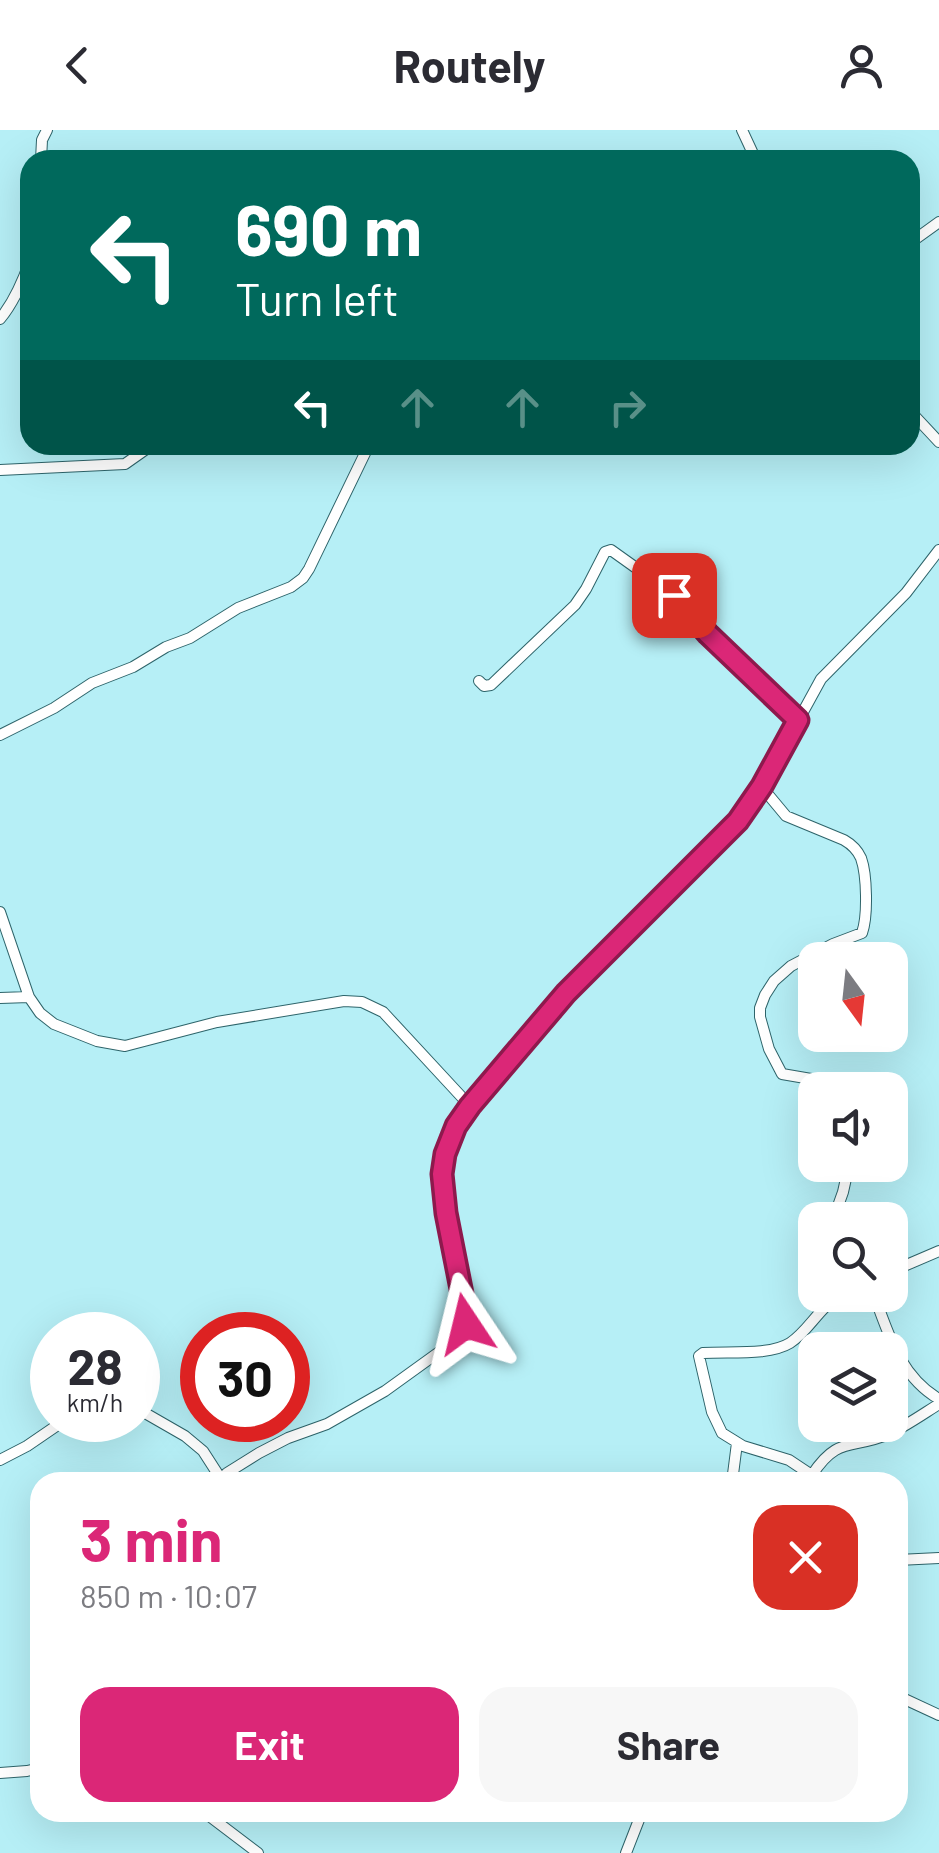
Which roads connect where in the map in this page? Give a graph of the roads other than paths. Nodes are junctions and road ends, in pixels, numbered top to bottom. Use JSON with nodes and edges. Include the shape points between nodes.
{"nodes":[{"id":1,"x":20,"y":288,"type":"edge"},
{"id":2,"x":0,"y":318,"type":"edge"},
{"id":3,"x":920,"y":422,"type":"edge"},
{"id":4,"x":939,"y":442,"type":"edge"},
{"id":5,"x":138,"y":455,"type":"edge"},
{"id":6,"x":364,"y":455,"type":"edge"},
{"id":7,"x":0,"y":470,"type":"edge"},
{"id":8,"x":939,"y":550,"type":"edge"},
{"id":9,"x":479,"y":681,"type":"dead end"},
{"id":10,"x":798,"y":720,"type":"junction"},
{"id":11,"x":0,"y":735,"type":"edge"},
{"id":12,"x":762,"y":786,"type":"junction"},
{"id":13,"x":0,"y":912,"type":"edge"},
{"id":14,"x":29,"y":997,"type":"junction"},
{"id":15,"x":0,"y":998,"type":"edge"},
{"id":16,"x":798,"y":1077,"type":"edge"},
{"id":17,"x":470,"y":1106,"type":"junction"},
{"id":18,"x":939,"y":1251,"type":"edge"},
{"id":19,"x":908,"y":1264,"type":"edge"},
{"id":20,"x":820,"y":1312,"type":"edge"},
{"id":21,"x":880,"y":1312,"type":"edge"},
{"id":22,"x":939,"y":1402,"type":"edge"},
{"id":23,"x":160,"y":1422,"type":"edge"},
{"id":24,"x":32,"y":1442,"type":"edge"},
{"id":25,"x":738,"y":1443,"type":"junction"},
{"id":26,"x":0,"y":1460,"type":"edge"},
{"id":27,"x":215,"y":1472,"type":"edge"},
{"id":28,"x":233,"y":1472,"type":"edge"},
{"id":29,"x":734,"y":1472,"type":"edge"},
{"id":30,"x":807,"y":1472,"type":"edge"},
{"id":31,"x":819,"y":1472,"type":"edge"},
{"id":32,"x":939,"y":1558,"type":"edge"},
{"id":33,"x":908,"y":1560,"type":"edge"},
{"id":34,"x":908,"y":1701,"type":"edge"},
{"id":35,"x":939,"y":1716,"type":"edge"},
{"id":36,"x":30,"y":1771,"type":"edge"},
{"id":37,"x":0,"y":1773,"type":"edge"},
{"id":38,"x":217,"y":1822,"type":"edge"},
{"id":39,"x":638,"y":1822,"type":"edge"},
{"id":40,"x":258,"y":1853,"type":"edge"},
{"id":41,"x":626,"y":1853,"type":"edge"}],
"edges":[{"from":1,"to":2,"type":"street"},
{"from":3,"to":4,"type":"street"},
{"from":5,"to":7,"type":"street","via":[[125,464]]},
{"from":6,"to":11,"type":"street","via":[[299,583],[238,608]]},
{"from":8,"to":10,"type":"street","via":[[896,604],[830,667]]},
{"from":9,"to":10,"type":"street","via":[[492,685],[574,604],[610,550],[674,595]]},
{"from":10,"to":12,"type":"street"},
{"from":12,"to":16,"type":"street","via":[[786,816],[851,844],[865,890],[862,933],[791,966],[760,1008],[782,1074]]},
{"from":12,"to":17,"type":"street","via":[[729,830],[566,993]]},
{"from":13,"to":14,"type":"street"},
{"from":14,"to":15,"type":"street"},
{"from":14,"to":17,"type":"street","via":[[54,1024],[125,1046],[217,1022],[362,1002],[397,1025]]},
{"from":17,"to":28,"type":"street","via":[[450,1138],[442,1174],[466,1316],[462,1332],[386,1391]]},
{"from":18,"to":19,"type":"street"},
{"from":20,"to":25,"type":"street","via":[[784,1345],[699,1356],[718,1426]]},
{"from":21,"to":22,"type":"street","via":[[905,1367]]},
{"from":22,"to":31,"type":"street","via":[[894,1432],[832,1451]]},
{"from":23,"to":27,"type":"street","via":[[202,1450]]},
{"from":24,"to":26,"type":"street"},
{"from":25,"to":29,"type":"street"},
{"from":25,"to":30,"type":"street"},
{"from":32,"to":33,"type":"street"},
{"from":34,"to":35,"type":"street"},
{"from":36,"to":37,"type":"street"},
{"from":38,"to":40,"type":"street"},
{"from":39,"to":41,"type":"street"}]}
